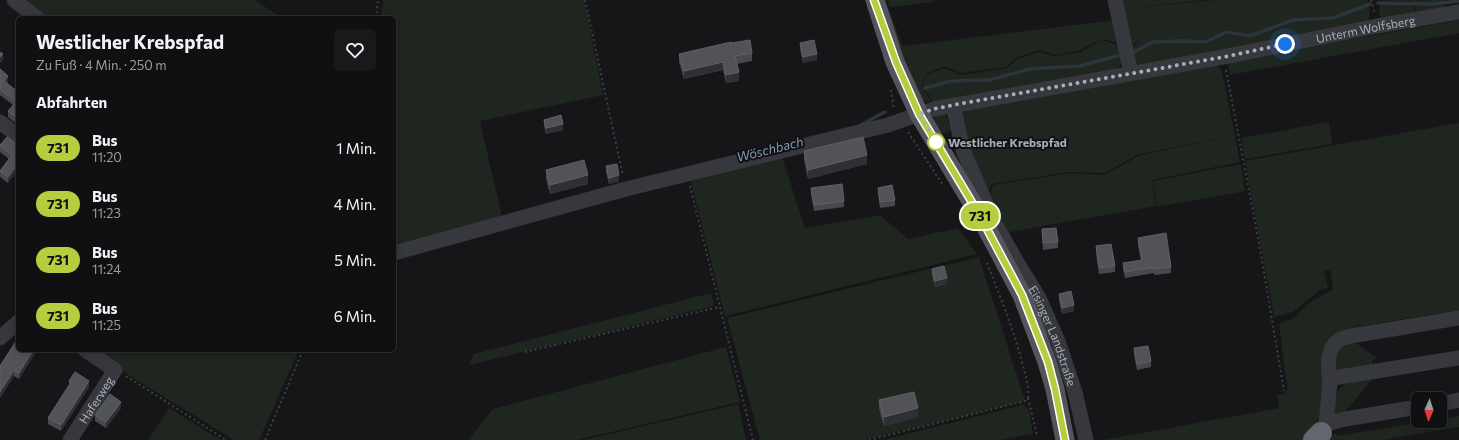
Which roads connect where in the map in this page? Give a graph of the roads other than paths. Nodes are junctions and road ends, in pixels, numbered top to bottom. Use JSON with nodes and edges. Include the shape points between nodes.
{"nodes":[{"id":1,"x":14,"y":0,"type":"edge"},
{"id":2,"x":874,"y":0,"type":"edge"},
{"id":3,"x":1115,"y":0,"type":"edge"},
{"id":4,"x":1459,"y":12,"type":"edge"},
{"id":5,"x":34,"y":16,"type":"edge"},
{"id":6,"x":1131,"y":73,"type":"junction"},
{"id":7,"x":953,"y":105,"type":"junction"},
{"id":8,"x":919,"y":114,"type":"junction"},
{"id":9,"x":0,"y":122,"type":"edge"},
{"id":10,"x":16,"y":134,"type":"edge"},
{"id":11,"x":396,"y":252,"type":"edge"},
{"id":12,"x":1459,"y":318,"type":"edge"},
{"id":13,"x":16,"y":324,"type":"edge"},
{"id":14,"x":0,"y":338,"type":"edge"},
{"id":15,"x":88,"y":352,"type":"edge"},
{"id":16,"x":1459,"y":358,"type":"edge"},
{"id":17,"x":1330,"y":383,"type":"junction"},
{"id":18,"x":1459,"y":400,"type":"edge"},
{"id":19,"x":1447,"y":403,"type":"edge"},
{"id":20,"x":1411,"y":408,"type":"edge"},
{"id":21,"x":1320,"y":432,"type":"edge"},
{"id":22,"x":70,"y":440,"type":"edge"},
{"id":23,"x":1065,"y":440,"type":"edge"},
{"id":24,"x":1086,"y":440,"type":"edge"}],
"edges":[{"from":1,"to":5,"type":"street"},
{"from":2,"to":8,"type":"main road","name":"Eisinger Landstraße","via":[[896,62]]},
{"from":3,"to":6,"type":"street"},
{"from":4,"to":6,"type":"street","name":"Unterm Wolfsberg"},
{"from":6,"to":7,"type":"street","name":"Unterm Wolfsberg"},
{"from":7,"to":8,"type":"street","name":"Unterm Wolfsberg"},
{"from":7,"to":24,"type":"street","name":"Eisinger Landstraße","via":[[963,150],[992,220],[1039,298],[1058,340],[1075,392]]},
{"from":8,"to":11,"type":"street","name":"Unterm Wolfsberg","via":[[888,125],[626,189]]},
{"from":8,"to":23,"type":"main road","name":"Eisinger Landstraße","via":[[979,214],[1022,295],[1048,362]]},
{"from":9,"to":10,"type":"street"},
{"from":12,"to":17,"type":"street","via":[[1342,339],[1330,352]]},
{"from":13,"to":14,"type":"street"},
{"from":15,"to":22,"type":"street","name":"Haferweg","via":[[115,370]]},
{"from":16,"to":17,"type":"street","via":[[1339,377]]},
{"from":17,"to":21,"type":"street"},
{"from":18,"to":19,"type":"street"},
{"from":20,"to":21,"type":"street","via":[[1345,419]]}]}
